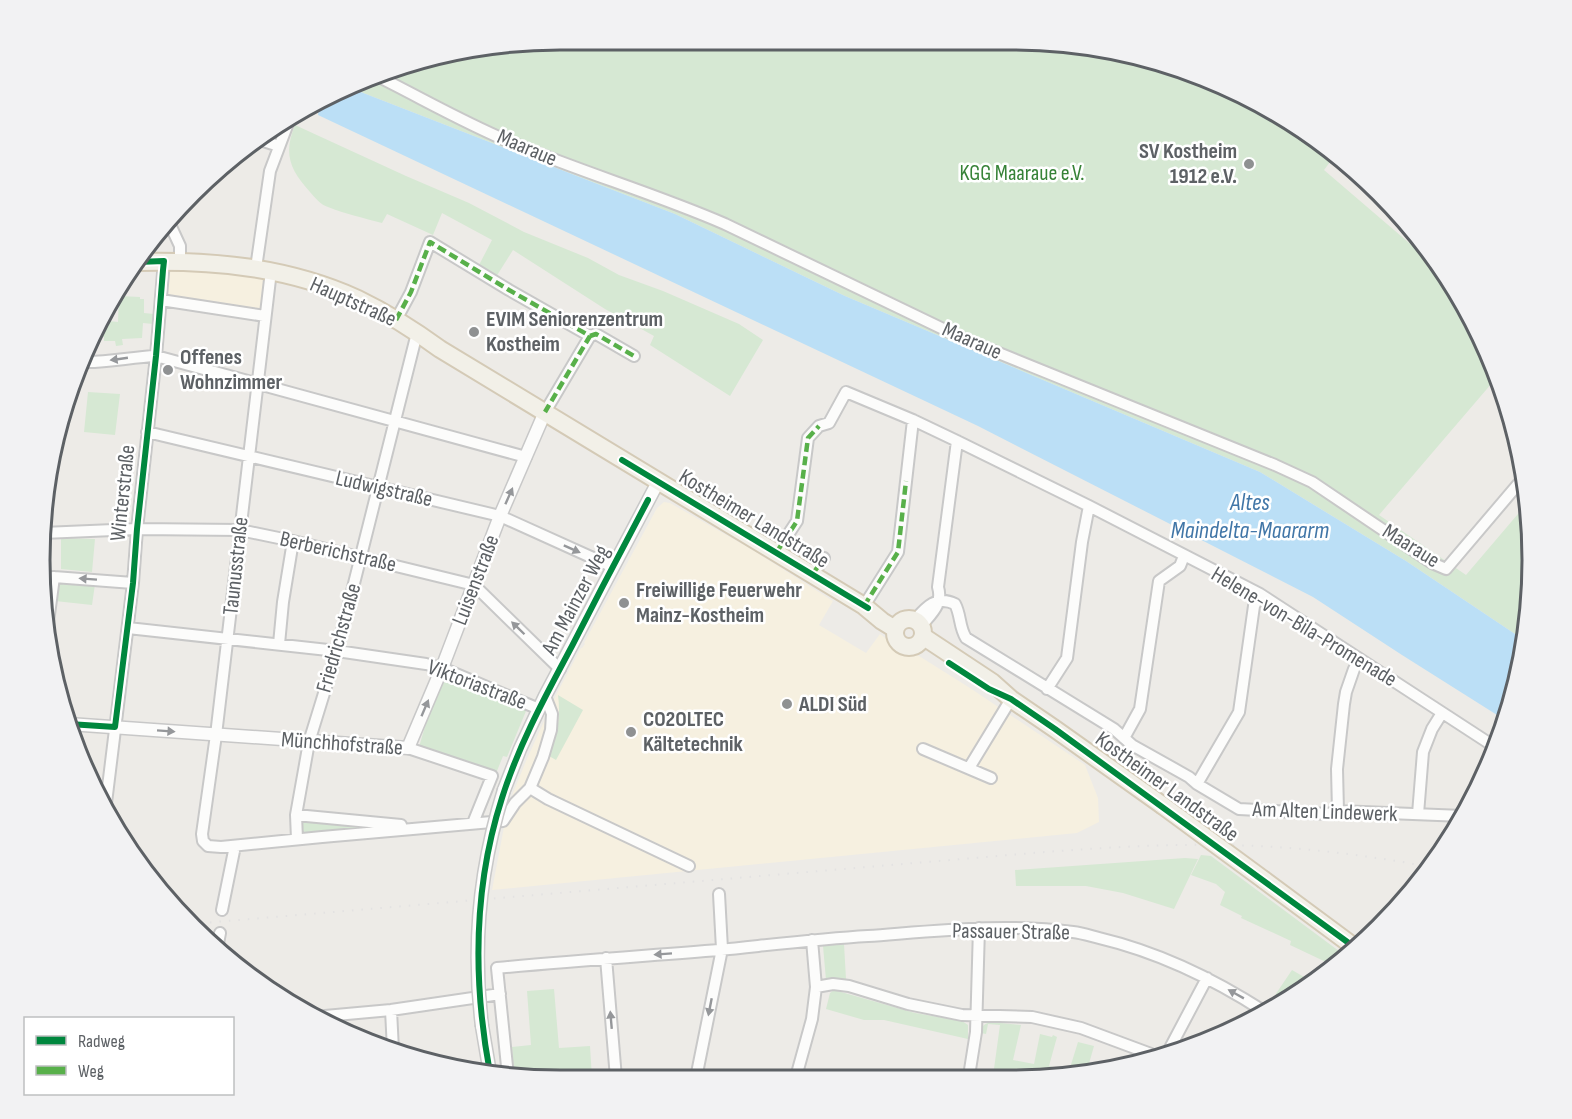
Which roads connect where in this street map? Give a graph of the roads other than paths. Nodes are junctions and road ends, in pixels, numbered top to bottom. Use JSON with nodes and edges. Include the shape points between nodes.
{"nodes":[{"id":1,"x":386,"y":81,"type":"edge"},
{"id":2,"x":286,"y":129,"type":"edge"},
{"id":3,"x":267,"y":142,"type":"edge"},
{"id":4,"x":279,"y":146,"type":"junction"},
{"id":5,"x":172,"y":228,"type":"edge"},
{"id":6,"x":172,"y":261,"type":"junction"},
{"id":7,"x":146,"y":262,"type":"edge"},
{"id":8,"x":263,"y":269,"type":"junction"},
{"id":9,"x":161,"y":300,"type":"junction"},
{"id":10,"x":265,"y":316,"type":"junction"},
{"id":11,"x":396,"y":320,"type":"junction"},
{"id":12,"x":417,"y":333,"type":"junction"},
{"id":13,"x":590,"y":336,"type":"junction"},
{"id":14,"x":156,"y":356,"type":"junction"},
{"id":15,"x":634,"y":356,"type":"dead end"},
{"id":16,"x":89,"y":362,"type":"edge"},
{"id":17,"x":257,"y":383,"type":"junction"},
{"id":18,"x":545,"y":412,"type":"junction"},
{"id":19,"x":913,"y":420,"type":"junction"},
{"id":20,"x":395,"y":422,"type":"junction"},
{"id":21,"x":147,"y":432,"type":"junction"},
{"id":22,"x":957,"y":441,"type":"junction"},
{"id":23,"x":248,"y":457,"type":"junction"},
{"id":24,"x":526,"y":457,"type":"junction"},
{"id":25,"x":658,"y":482,"type":"junction"},
{"id":26,"x":1517,"y":486,"type":"edge"},
{"id":27,"x":378,"y":487,"type":"junction"},
{"id":28,"x":1089,"y":506,"type":"junction"},
{"id":29,"x":500,"y":516,"type":"junction"},
{"id":30,"x":137,"y":529,"type":"junction"},
{"id":31,"x":240,"y":530,"type":"junction"},
{"id":32,"x":51,"y":533,"type":"edge"},
{"id":33,"x":292,"y":543,"type":"junction"},
{"id":34,"x":776,"y":554,"type":"junction"},
{"id":35,"x":1184,"y":556,"type":"junction"},
{"id":36,"x":361,"y":557,"type":"junction"},
{"id":37,"x":824,"y":558,"type":"dead end"},
{"id":38,"x":613,"y":567,"type":"junction"},
{"id":39,"x":812,"y":575,"type":"junction"},
{"id":40,"x":51,"y":577,"type":"edge"},
{"id":41,"x":133,"y":582,"type":"junction"},
{"id":42,"x":474,"y":585,"type":"junction"},
{"id":43,"x":1260,"y":594,"type":"junction"},
{"id":44,"x":940,"y":601,"type":"junction"},
{"id":45,"x":866,"y":607,"type":"junction"},
{"id":46,"x":128,"y":628,"type":"junction"},
{"id":47,"x":912,"y":630,"type":"junction"},
{"id":48,"x":228,"y":639,"type":"junction"},
{"id":49,"x":279,"y":644,"type":"junction"},
{"id":50,"x":337,"y":651,"type":"junction"},
{"id":51,"x":1359,"y":659,"type":"junction"},
{"id":52,"x":442,"y":668,"type":"junction"},
{"id":53,"x":560,"y":669,"type":"junction"},
{"id":54,"x":1047,"y":689,"type":"junction"},
{"id":55,"x":545,"y":696,"type":"junction"},
{"id":56,"x":1011,"y":699,"type":"junction"},
{"id":57,"x":537,"y":712,"type":"junction"},
{"id":58,"x":1442,"y":713,"type":"junction"},
{"id":59,"x":78,"y":725,"type":"edge"},
{"id":60,"x":115,"y":728,"type":"junction"},
{"id":61,"x":216,"y":735,"type":"junction"},
{"id":62,"x":1124,"y":738,"type":"junction"},
{"id":63,"x":309,"y":742,"type":"junction"},
{"id":64,"x":1488,"y":743,"type":"edge"},
{"id":65,"x":408,"y":748,"type":"junction"},
{"id":66,"x":923,"y":749,"type":"dead end"},
{"id":67,"x":969,"y":768,"type":"junction"},
{"id":68,"x":991,"y":778,"type":"dead end"},
{"id":69,"x":1197,"y":784,"type":"junction"},
{"id":70,"x":530,"y":788,"type":"junction"},
{"id":71,"x":107,"y":794,"type":"edge"},
{"id":72,"x":1338,"y":811,"type":"junction"},
{"id":73,"x":1419,"y":814,"type":"junction"},
{"id":74,"x":296,"y":815,"type":"junction"},
{"id":75,"x":1453,"y":816,"type":"edge"},
{"id":76,"x":473,"y":823,"type":"junction"},
{"id":77,"x":426,"y":827,"type":"junction"},
{"id":78,"x":297,"y":839,"type":"junction"},
{"id":79,"x":235,"y":846,"type":"junction"},
{"id":80,"x":689,"y":866,"type":"dead end"},
{"id":81,"x":719,"y":894,"type":"dead end"},
{"id":82,"x":222,"y":910,"type":"dead end"},
{"id":83,"x":979,"y":928,"type":"junction"},
{"id":84,"x":220,"y":933,"type":"dead end"},
{"id":85,"x":219,"y":939,"type":"edge"},
{"id":86,"x":812,"y":940,"type":"junction"},
{"id":87,"x":1349,"y":943,"type":"edge"},
{"id":88,"x":722,"y":949,"type":"junction"},
{"id":89,"x":606,"y":958,"type":"junction"},
{"id":90,"x":1207,"y":978,"type":"junction"},
{"id":91,"x":816,"y":987,"type":"junction"},
{"id":92,"x":500,"y":994,"type":"junction"},
{"id":93,"x":1257,"y":1007,"type":"edge"},
{"id":94,"x":391,"y":1010,"type":"junction"},
{"id":95,"x":331,"y":1015,"type":"edge"},
{"id":96,"x":977,"y":1015,"type":"junction"},
{"id":97,"x":393,"y":1041,"type":"edge"},
{"id":98,"x":1173,"y":1043,"type":"edge"},
{"id":99,"x":1145,"y":1052,"type":"edge"},
{"id":100,"x":489,"y":1064,"type":"edge"},
{"id":101,"x":507,"y":1066,"type":"edge"},
{"id":102,"x":615,"y":1070,"type":"edge"},
{"id":103,"x":698,"y":1070,"type":"edge"},
{"id":104,"x":798,"y":1070,"type":"edge"},
{"id":105,"x":970,"y":1070,"type":"edge"}],
"edges":[{"from":1,"to":26,"type":"street","name":"Maaraue","via":[[513,143],[736,229],[964,339],[1275,465],[1312,483],[1446,569]]},
{"from":2,"to":4,"type":"street","name":"Taunusstraße"},
{"from":3,"to":4,"type":"street"},
{"from":4,"to":8,"type":"street","name":"Taunusstraße","via":[[267,183]]},
{"from":5,"to":6,"type":"street","name":"Winterstraße","via":[[180,246]]},
{"from":6,"to":7,"type":"main road","name":"Hauptstraße"},
{"from":6,"to":8,"type":"main road","name":"Hauptstraße"},
{"from":6,"to":9,"type":"street","name":"Winterstraße"},
{"from":8,"to":10,"type":"street","name":"Taunusstraße"},
{"from":8,"to":11,"type":"main road","name":"Hauptstraße","via":[[340,291]]},
{"from":9,"to":10,"type":"street"},
{"from":9,"to":14,"type":"street","name":"Winterstraße"},
{"from":10,"to":17,"type":"street","name":"Taunusstraße"},
{"from":11,"to":12,"type":"main road","name":"Hauptstraße"},
{"from":11,"to":13,"type":"street","via":[[430,242]]},
{"from":12,"to":18,"type":"main road","name":"Hauptstraße"},
{"from":12,"to":20,"type":"street","name":"Friedrichstraße"},
{"from":13,"to":15,"type":"street","via":[[596,334]]},
{"from":13,"to":18,"type":"street"},
{"from":14,"to":16,"type":"street","one_way":true},
{"from":14,"to":17,"type":"street"},
{"from":14,"to":21,"type":"street","name":"Winterstraße"},
{"from":17,"to":20,"type":"street"},
{"from":17,"to":23,"type":"street","name":"Taunusstraße"},
{"from":18,"to":24,"type":"street","name":"Luisenstraße"},
{"from":18,"to":25,"type":"main road","name":"Kostheimer Landstraße"},
{"from":19,"to":22,"type":"street","name":"Helene-von-Bila-Promenade"},
{"from":19,"to":34,"type":"street","name":"Helene-von-Bila-Promenade","via":[[846,392],[829,423],[819,426],[808,438],[797,521]]},
{"from":19,"to":45,"type":"street","via":[[898,552]]},
{"from":20,"to":24,"type":"street"},
{"from":20,"to":27,"type":"street","name":"Friedrichstraße"},
{"from":21,"to":23,"type":"street","name":"Ludwigstraße"},
{"from":21,"to":30,"type":"street","name":"Winterstraße"},
{"from":22,"to":28,"type":"street","name":"Helene-von-Bila-Promenade"},
{"from":22,"to":44,"type":"street","via":[[938,587]]},
{"from":23,"to":27,"type":"street","name":"Ludwigstraße"},
{"from":23,"to":31,"type":"street","name":"Taunusstraße"},
{"from":29,"to":24,"type":"street","name":"Luisenstraße","one_way":true},
{"from":25,"to":34,"type":"main road","name":"Kostheimer Landstraße"},
{"from":25,"to":38,"type":"street","name":"Am Mainzer Weg"},
{"from":27,"to":29,"type":"street","name":"Ludwigstraße"},
{"from":27,"to":36,"type":"street","name":"Friedrichstraße"},
{"from":28,"to":35,"type":"street","name":"Helene-von-Bila-Promenade"},
{"from":28,"to":54,"type":"street","via":[[1067,658]]},
{"from":29,"to":38,"type":"street","name":"Ludwigstraße","one_way":true},
{"from":29,"to":42,"type":"street","name":"Luisenstraße"},
{"from":30,"to":31,"type":"street","name":"Berberichstraße"},
{"from":30,"to":32,"type":"street","name":"Berberichstraße"},
{"from":30,"to":41,"type":"street","name":"Winterstraße"},
{"from":31,"to":33,"type":"street","name":"Berberichstraße"},
{"from":31,"to":48,"type":"street","name":"Taunusstraße"},
{"from":33,"to":36,"type":"street","name":"Berberichstraße"},
{"from":33,"to":49,"type":"street"},
{"from":34,"to":39,"type":"main road","name":"Kostheimer Landstraße"},
{"from":35,"to":43,"type":"street","name":"Helene-von-Bila-Promenade"},
{"from":35,"to":62,"type":"street","via":[[1180,566],[1158,581],[1140,709]]},
{"from":36,"to":42,"type":"street","name":"Berberichstraße"},
{"from":36,"to":50,"type":"street","name":"Friedrichstraße"},
{"from":37,"to":39,"type":"street"},
{"from":38,"to":53,"type":"street","name":"Am Mainzer Weg"},
{"from":39,"to":45,"type":"main road","name":"Kostheimer Landstraße"},
{"from":41,"to":40,"type":"street","one_way":true},
{"from":41,"to":46,"type":"street","name":"Winterstraße"},
{"from":42,"to":52,"type":"street","name":"Luisenstraße"},
{"from":53,"to":42,"type":"street","one_way":true},
{"from":43,"to":51,"type":"street","name":"Helene-von-Bila-Promenade"},
{"from":43,"to":69,"type":"street","via":[[1254,606],[1239,712]]},
{"from":44,"to":47,"type":"street"},
{"from":44,"to":54,"type":"street","name":"Am Alten Lindewerk","via":[[955,604],[966,638]]},
{"from":45,"to":47,"type":"main road","name":"Kostheimer Landstraße","via":[[882,621]]},
{"from":46,"to":48,"type":"street","name":"Viktoriastraße"},
{"from":46,"to":60,"type":"street","name":"Winterstraße"},
{"from":47,"to":56,"type":"main road","name":"Kostheimer Landstraße","via":[[989,689]]},
{"from":48,"to":49,"type":"street","name":"Viktoriastraße"},
{"from":48,"to":61,"type":"street","name":"Taunusstraße"},
{"from":49,"to":50,"type":"street","name":"Viktoriastraße"},
{"from":50,"to":52,"type":"street","name":"Viktoriastraße"},
{"from":50,"to":63,"type":"street","name":"Friedrichstraße"},
{"from":51,"to":58,"type":"street","name":"Helene-von-Bila-Promenade"},
{"from":51,"to":72,"type":"street","via":[[1344,704],[1336,769]]},
{"from":52,"to":57,"type":"street","name":"Viktoriastraße"},
{"from":65,"to":52,"type":"street","name":"Luisenstraße","one_way":true},
{"from":53,"to":55,"type":"street","name":"Am Mainzer Weg"},
{"from":54,"to":62,"type":"street","name":"Am Alten Lindewerk"},
{"from":55,"to":57,"type":"street","name":"Am Mainzer Weg"},
{"from":55,"to":70,"type":"street","via":[[552,714],[551,730]]},
{"from":56,"to":67,"type":"street"},
{"from":56,"to":87,"type":"main road","name":"Kostheimer Landstraße","bridge":true},
{"from":57,"to":100,"type":"street","name":"Am Mainzer Weg","bridge":true,"via":[[504,790],[488,854],[480,909],[478,964]]},
{"from":58,"to":64,"type":"street","name":"Helene-von-Bila-Promenade"},
{"from":58,"to":73,"type":"street","via":[[1423,752]]},
{"from":59,"to":60,"type":"street","name":"Münchhofstraße"},
{"from":60,"to":61,"type":"street","name":"Münchhofstraße","one_way":true},
{"from":60,"to":71,"type":"street","name":"Winterstraße"},
{"from":61,"to":63,"type":"street","name":"Münchhofstraße"},
{"from":61,"to":79,"type":"street","name":"Taunusstraße","via":[[203,841],[208,846]]},
{"from":62,"to":69,"type":"street","name":"Am Alten Lindewerk"},
{"from":63,"to":65,"type":"street","name":"Münchhofstraße"},
{"from":63,"to":74,"type":"street","name":"Friedrichstraße"},
{"from":65,"to":76,"type":"street","name":"Münchhofstraße","via":[[492,776]]},
{"from":66,"to":67,"type":"street"},
{"from":67,"to":68,"type":"street"},
{"from":69,"to":72,"type":"street","name":"Am Alten Lindewerk","via":[[1239,809],[1328,814]]},
{"from":70,"to":76,"type":"street","via":[[502,821]]},
{"from":70,"to":80,"type":"street"},
{"from":72,"to":73,"type":"street","name":"Am Alten Lindewerk"},
{"from":73,"to":75,"type":"street","name":"Am Alten Lindewerk"},
{"from":74,"to":77,"type":"street"},
{"from":74,"to":78,"type":"street","name":"Friedrichstraße"},
{"from":76,"to":77,"type":"street"},
{"from":77,"to":78,"type":"street"},
{"from":78,"to":79,"type":"street"},
{"from":79,"to":82,"type":"street"},
{"from":81,"to":88,"type":"street"},
{"from":83,"to":86,"type":"street","name":"Passauer Straße"},
{"from":83,"to":90,"type":"street","name":"Passauer Straße","via":[[1074,932],[1120,943]]},
{"from":83,"to":96,"type":"street"},
{"from":84,"to":85,"type":"street"},
{"from":86,"to":88,"type":"street","name":"Passauer Straße"},
{"from":86,"to":91,"type":"street"},
{"from":88,"to":89,"type":"street","name":"Passauer Straße","one_way":true},
{"from":88,"to":103,"type":"street","one_way":true},
{"from":89,"to":92,"type":"street","name":"Passauer Straße","via":[[497,968]]},
{"from":102,"to":89,"type":"street","one_way":true},
{"from":93,"to":90,"type":"street","name":"Passauer Straße","one_way":true},
{"from":90,"to":98,"type":"street"},
{"from":91,"to":96,"type":"street","via":[[849,986],[908,1004]]},
{"from":91,"to":104,"type":"street"},
{"from":92,"to":94,"type":"street"},
{"from":92,"to":101,"type":"street"},
{"from":94,"to":95,"type":"street"},
{"from":94,"to":97,"type":"street"},
{"from":96,"to":99,"type":"street","via":[[1032,1017],[1081,1028]]},
{"from":96,"to":105,"type":"street"}]}
